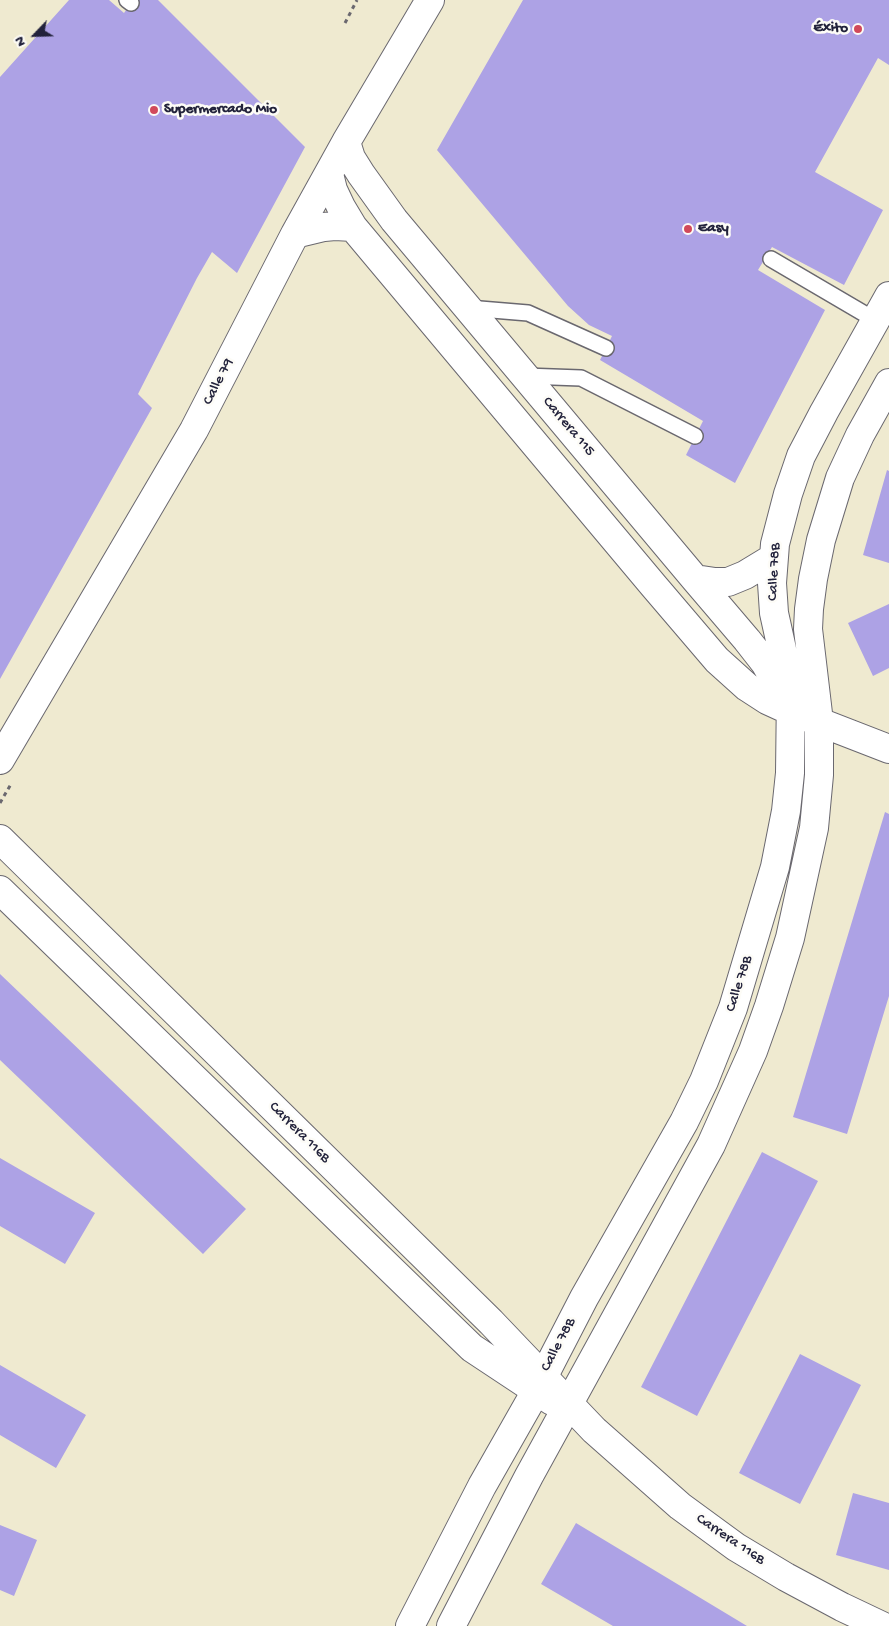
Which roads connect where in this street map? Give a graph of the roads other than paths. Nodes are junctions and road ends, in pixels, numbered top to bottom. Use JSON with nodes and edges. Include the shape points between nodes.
{"nodes":[{"id":1,"x":430,"y":0,"type":"edge"},
{"id":2,"x":346,"y":142,"type":"junction"},
{"id":3,"x":329,"y":174,"type":"junction"},
{"id":4,"x":354,"y":227,"type":"junction"},
{"id":5,"x":295,"y":234,"type":"junction"},
{"id":6,"x":770,"y":259,"type":"dead end"},
{"id":7,"x":889,"y":296,"type":"edge"},
{"id":8,"x":468,"y":308,"type":"junction"},
{"id":9,"x":875,"y":320,"type":"junction"},
{"id":10,"x":606,"y":348,"type":"dead end"},
{"id":11,"x":524,"y":376,"type":"junction"},
{"id":12,"x":889,"y":384,"type":"edge"},
{"id":13,"x":695,"y":436,"type":"dead end"},
{"id":14,"x":773,"y":558,"type":"junction"},
{"id":15,"x":695,"y":579,"type":"junction"},
{"id":16,"x":791,"y":711,"type":"junction"},
{"id":17,"x":819,"y":722,"type":"junction"},
{"id":18,"x":889,"y":749,"type":"edge"},
{"id":19,"x":0,"y":760,"type":"edge"},
{"id":20,"x":0,"y":839,"type":"edge"},
{"id":21,"x":0,"y":890,"type":"edge"},
{"id":22,"x":539,"y":1383,"type":"junction"},
{"id":23,"x":567,"y":1407,"type":"junction"},
{"id":24,"x":410,"y":1626,"type":"edge"},
{"id":25,"x":451,"y":1626,"type":"edge"},
{"id":26,"x":882,"y":1626,"type":"edge"}],
"edges":[{"from":1,"to":2,"type":"street","name":"Calle 79"},
{"from":2,"to":3,"type":"street","name":"Calle 79"},
{"from":2,"to":8,"type":"street","name":"Carrera 115","via":[[351,158],[394,220]]},
{"from":3,"to":4,"type":"street","via":[[333,190]]},
{"from":3,"to":5,"type":"street","name":"Calle 79"},
{"from":4,"to":5,"type":"street","via":[[324,227]]},
{"from":4,"to":16,"type":"street","via":[[717,660],[747,687]]},
{"from":5,"to":19,"type":"street","name":"Calle 79","via":[[194,430]]},
{"from":6,"to":9,"type":"lane"},
{"from":7,"to":9,"type":"street","name":"Calle 78B"},
{"from":8,"to":10,"type":"lane","via":[[528,313]]},
{"from":8,"to":11,"type":"street","name":"Carrera 115"},
{"from":9,"to":14,"type":"street","name":"Calle 78B","via":[[801,456]]},
{"from":11,"to":13,"type":"lane","via":[[581,378]]},
{"from":11,"to":15,"type":"street","name":"Carrera 115"},
{"from":12,"to":17,"type":"street","via":[[840,478],[821,540],[808,629]]},
{"from":14,"to":15,"type":"street","via":[[745,576],[728,582]]},
{"from":14,"to":16,"type":"street","name":"Calle 78B","via":[[774,613],[791,690]]},
{"from":15,"to":16,"type":"street","name":"Carrera 115","via":[[765,663]]},
{"from":16,"to":17,"type":"street"},
{"from":16,"to":22,"type":"street","name":"Calle 78B","via":[[790,773],[781,836],[773,875],[733,1008],[684,1122]]},
{"from":17,"to":18,"type":"street"},
{"from":17,"to":23,"type":"street","via":[[820,775],[814,828],[790,938],[753,1050],[711,1146]]},
{"from":20,"to":22,"type":"street","name":"Carrera 116B","via":[[477,1308]]},
{"from":21,"to":22,"type":"street","name":"Carrera 116B","via":[[472,1348]]},
{"from":22,"to":23,"type":"street","name":"Carrera 116B"},
{"from":22,"to":24,"type":"street","name":"Calle 78B"},
{"from":23,"to":25,"type":"street"},
{"from":23,"to":26,"type":"street","name":"Carrera 116B","via":[[680,1506],[736,1547]]}]}
